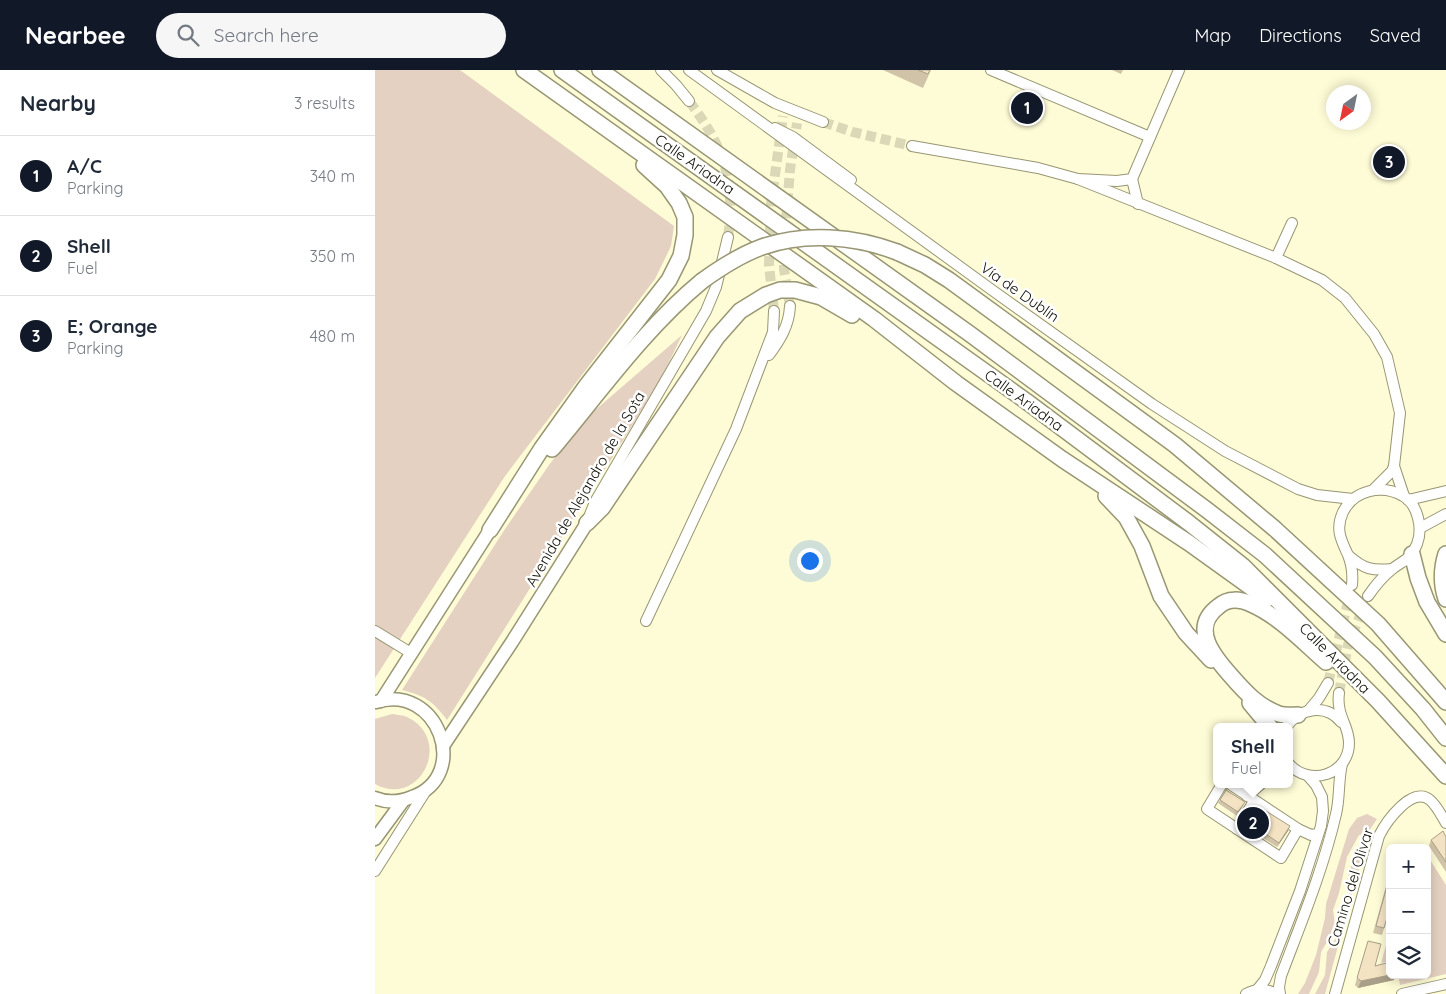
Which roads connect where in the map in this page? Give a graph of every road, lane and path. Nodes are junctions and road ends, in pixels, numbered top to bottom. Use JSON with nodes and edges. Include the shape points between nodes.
{"nodes":[{"id":1,"x":562,"y":70,"type":"edge"},
{"id":2,"x":600,"y":70,"type":"edge"},
{"id":3,"x":661,"y":70,"type":"edge"},
{"id":4,"x":689,"y":70,"type":"edge"},
{"id":5,"x":717,"y":70,"type":"edge"},
{"id":6,"x":991,"y":70,"type":"edge"},
{"id":7,"x":1179,"y":70,"type":"edge"},
{"id":8,"x":530,"y":74,"type":"edge"},
{"id":9,"x":689,"y":101,"type":"tunnel mouth"},
{"id":10,"x":808,"y":117,"type":"junction"},
{"id":11,"x":823,"y":122,"type":"tunnel mouth"},
{"id":12,"x":797,"y":123,"type":"dead end"},
{"id":13,"x":1150,"y":137,"type":"junction"},
{"id":14,"x":912,"y":146,"type":"tunnel mouth"},
{"id":15,"x":1078,"y":179,"type":"junction"},
{"id":16,"x":1132,"y":179,"type":"junction"},
{"id":17,"x":1138,"y":204,"type":"junction"},
{"id":18,"x":1292,"y":223,"type":"dead end"},
{"id":19,"x":728,"y":237,"type":"tunnel mouth"},
{"id":20,"x":1275,"y":258,"type":"junction"},
{"id":21,"x":790,"y":306,"type":"tunnel mouth"},
{"id":22,"x":774,"y":311,"type":"tunnel mouth"},
{"id":23,"x":757,"y":373,"type":"junction"},
{"id":24,"x":956,"y":383,"type":"junction"},
{"id":25,"x":1394,"y":466,"type":"junction"},
{"id":26,"x":1077,"y":470,"type":"junction"},
{"id":27,"x":1373,"y":490,"type":"junction"},
{"id":28,"x":1446,"y":491,"type":"edge"},
{"id":29,"x":1406,"y":498,"type":"junction"},
{"id":30,"x":1353,"y":499,"type":"junction"},
{"id":31,"x":1446,"y":514,"type":"edge"},
{"id":32,"x":587,"y":523,"type":"junction"},
{"id":33,"x":1420,"y":528,"type":"junction"},
{"id":34,"x":490,"y":530,"type":"junction"},
{"id":35,"x":1412,"y":554,"type":"junction"},
{"id":36,"x":1446,"y":554,"type":"edge"},
{"id":37,"x":1348,"y":556,"type":"junction"},
{"id":38,"x":1392,"y":569,"type":"junction"},
{"id":39,"x":1352,"y":585,"type":"tunnel mouth"},
{"id":40,"x":1368,"y":596,"type":"tunnel mouth"},
{"id":41,"x":1446,"y":599,"type":"edge"},
{"id":42,"x":1297,"y":620,"type":"junction"},
{"id":43,"x":646,"y":621,"type":"dead end"},
{"id":44,"x":375,"y":631,"type":"edge"},
{"id":45,"x":1446,"y":634,"type":"edge"},
{"id":46,"x":411,"y":652,"type":"junction"},
{"id":47,"x":1328,"y":682,"type":"tunnel mouth"},
{"id":48,"x":1339,"y":693,"type":"tunnel mouth"},
{"id":49,"x":378,"y":702,"type":"edge"},
{"id":50,"x":1446,"y":702,"type":"edge"},
{"id":51,"x":1303,"y":713,"type":"junction"},
{"id":52,"x":1265,"y":723,"type":"edge"},
{"id":53,"x":1292,"y":723,"type":"edge"},
{"id":54,"x":1343,"y":725,"type":"junction"},
{"id":55,"x":1446,"y":738,"type":"edge"},
{"id":56,"x":443,"y":746,"type":"junction"},
{"id":57,"x":1342,"y":764,"type":"junction"},
{"id":58,"x":1293,"y":768,"type":"edge"},
{"id":59,"x":1308,"y":776,"type":"junction"},
{"id":60,"x":1446,"y":777,"type":"edge"},
{"id":61,"x":427,"y":788,"type":"junction"},
{"id":62,"x":1220,"y":788,"type":"edge"},
{"id":63,"x":1236,"y":788,"type":"edge"},
{"id":64,"x":1258,"y":788,"type":"edge"},
{"id":65,"x":375,"y":798,"type":"edge"},
{"id":66,"x":1250,"y":798,"type":"junction"},
{"id":67,"x":403,"y":801,"type":"junction"},
{"id":68,"x":1446,"y":823,"type":"edge"},
{"id":69,"x":1237,"y":829,"type":"junction"},
{"id":70,"x":1298,"y":829,"type":"junction"},
{"id":71,"x":1318,"y":834,"type":"junction"},
{"id":72,"x":375,"y":839,"type":"edge"},
{"id":73,"x":375,"y":870,"type":"edge"},
{"id":74,"x":1446,"y":984,"type":"edge"},
{"id":75,"x":1257,"y":990,"type":"junction"},
{"id":76,"x":1246,"y":994,"type":"edge"},
{"id":77,"x":1278,"y":994,"type":"edge"},
{"id":78,"x":1335,"y":994,"type":"edge"},
{"id":79,"x":1402,"y":994,"type":"edge"}],
"edges":[{"from":1,"to":42,"type":"highway","name":"Calle Ariadna","via":[[1026,401],[1243,566]]},
{"from":2,"to":55,"type":"highway","name":"Calle Ariadna","via":[[970,334],[1265,555],[1375,657]]},
{"from":3,"to":9,"type":"street"},
{"from":4,"to":30,"type":"street","name":"Vía de Dublín","via":[[1152,404],[1225,451],[1298,489],[1317,495]]},
{"from":5,"to":10,"type":"street","via":[[783,112]]},
{"from":6,"to":13,"type":"street"},
{"from":7,"to":13,"type":"street"},
{"from":8,"to":24,"type":"highway","via":[[874,319]]},
{"from":8,"to":34,"type":"highway","via":[[569,109],[655,174],[679,203],[685,217],[685,235],[681,256],[669,280],[553,432]]},
{"from":10,"to":11,"type":"street"},
{"from":10,"to":12,"type":"street"},
{"from":13,"to":16,"type":"street"},
{"from":14,"to":15,"type":"street","via":[[1038,168]]},
{"from":15,"to":16,"type":"street"},
{"from":15,"to":17,"type":"street"},
{"from":16,"to":17,"type":"street"},
{"from":17,"to":20,"type":"street"},
{"from":18,"to":20,"type":"street"},
{"from":19,"to":32,"type":"street","name":"Avenida de Alejandro de la Sota","via":[[716,287],[706,311],[595,502]]},
{"from":20,"to":25,"type":"street","via":[[1322,280],[1345,298],[1374,334],[1387,357],[1400,413]]},
{"from":21,"to":23,"type":"street","via":[[785,330]]},
{"from":22,"to":23,"type":"street","via":[[773,332]]},
{"from":23,"to":43,"type":"street","via":[[736,429]]},
{"from":24,"to":26,"type":"highway"},
{"from":24,"to":32,"type":"highway","via":[[821,297],[795,290],[766,294],[729,322],[618,486]]},
{"from":25,"to":27,"type":"street"},
{"from":25,"to":29,"type":"street"},
{"from":26,"to":42,"type":"highway","via":[[1189,543]]},
{"from":26,"to":52,"type":"highway","via":[[1126,517],[1142,546],[1161,596],[1186,633]]},
{"from":27,"to":29,"type":"street","via":[[1394,492]]},
{"from":27,"to":30,"type":"street"},
{"from":28,"to":29,"type":"street"},
{"from":29,"to":33,"type":"street","via":[[1414,508]]},
{"from":30,"to":37,"type":"street","via":[[1343,512],[1339,526],[1341,542]]},
{"from":31,"to":33,"type":"street"},
{"from":32,"to":56,"type":"main road","name":"Avenida de Alejandro de la Sota"},
{"from":33,"to":35,"type":"street"},
{"from":34,"to":46,"type":"main road"},
{"from":34,"to":50,"type":"highway","bridge":true,"via":[[623,363],[685,295],[717,270],[762,247],[794,240],[843,238],[879,245],[925,265],[1175,445],[1275,528],[1378,624]]},
{"from":35,"to":38,"type":"street"},
{"from":35,"to":45,"type":"highway","via":[[1427,602]]},
{"from":36,"to":41,"type":"highway","via":[[1442,584]]},
{"from":37,"to":38,"type":"street","via":[[1361,566],[1376,570]]},
{"from":37,"to":39,"type":"street"},
{"from":38,"to":40,"type":"street"},
{"from":42,"to":60,"type":"highway","name":"Calle Ariadna","via":[[1378,700]]},
{"from":44,"to":46,"type":"street"},
{"from":46,"to":49,"type":"main road"},
{"from":47,"to":51,"type":"street","via":[[1319,698]]},
{"from":48,"to":54,"type":"street"},
{"from":49,"to":56,"type":"main road","via":[[400,700],[418,707],[433,719]]},
{"from":51,"to":53,"type":"street"},
{"from":51,"to":54,"type":"street","via":[[1327,712]]},
{"from":51,"to":60,"type":"highway","via":[[1283,715],[1260,705],[1218,661],[1207,643],[1205,627],[1219,605],[1227,601],[1243,601],[1285,626]]},
{"from":54,"to":57,"type":"street","via":[[1349,744]]},
{"from":56,"to":61,"type":"main road","via":[[442,764]]},
{"from":57,"to":59,"type":"street","via":[[1323,776]]},
{"from":57,"to":77,"type":"street","via":[[1336,814],[1314,888],[1281,976]]},
{"from":58,"to":59,"type":"street"},
{"from":59,"to":71,"type":"street","via":[[1316,785],[1323,804]]},
{"from":61,"to":67,"type":"main road"},
{"from":61,"to":73,"type":"street"},
{"from":62,"to":69,"type":"street","via":[[1207,808]]},
{"from":63,"to":66,"type":"street"},
{"from":64,"to":66,"type":"street"},
{"from":65,"to":67,"type":"main road"},
{"from":66,"to":69,"type":"street"},
{"from":66,"to":70,"type":"street"},
{"from":67,"to":72,"type":"main road"},
{"from":68,"to":78,"type":"street","name":"Camino del Olivar","via":[[1437,808],[1421,796],[1401,806],[1384,825]]},
{"from":69,"to":70,"type":"street","via":[[1281,858]]},
{"from":70,"to":71,"type":"street","via":[[1311,835]]},
{"from":71,"to":75,"type":"street","via":[[1271,966]]},
{"from":74,"to":79,"type":"street"},
{"from":75,"to":76,"type":"street"},
{"from":75,"to":77,"type":"street"}]}
